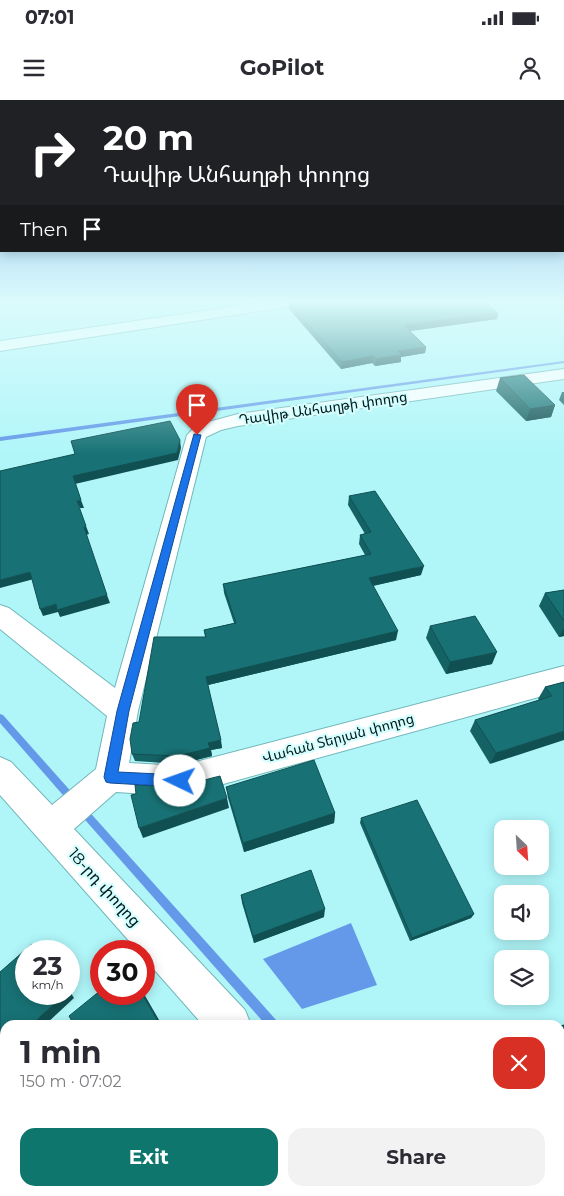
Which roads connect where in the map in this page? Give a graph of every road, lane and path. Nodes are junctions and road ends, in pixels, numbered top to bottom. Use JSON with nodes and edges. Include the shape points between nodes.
{"nodes":[{"id":1,"x":564,"y":374,"type":"edge"},
{"id":2,"x":0,"y":615,"type":"edge"},
{"id":3,"x":564,"y":678,"type":"edge"},
{"id":4,"x":123,"y":711,"type":"junction"},
{"id":5,"x":0,"y":772,"type":"edge"},
{"id":6,"x":110,"y":777,"type":"junction"},
{"id":7,"x":51,"y":827,"type":"junction"},
{"id":8,"x":225,"y":1020,"type":"edge"}],
"edges":[{"from":1,"to":4,"type":"street","name":"Դավիթ Անհաղթի փողոց","via":[[238,420],[204,429],[197,435]]},
{"from":2,"to":4,"type":"street"},
{"from":3,"to":6,"type":"street","name":"Վահան Տերյան փողոց","via":[[180,781]]},
{"from":4,"to":6,"type":"street","name":"Դավիթ Անհաղթի փողոց"},
{"from":5,"to":7,"type":"street","name":"18-րդ փողոց"},
{"from":6,"to":7,"type":"street"},
{"from":7,"to":8,"type":"street","name":"18-րդ փողոց"}]}
